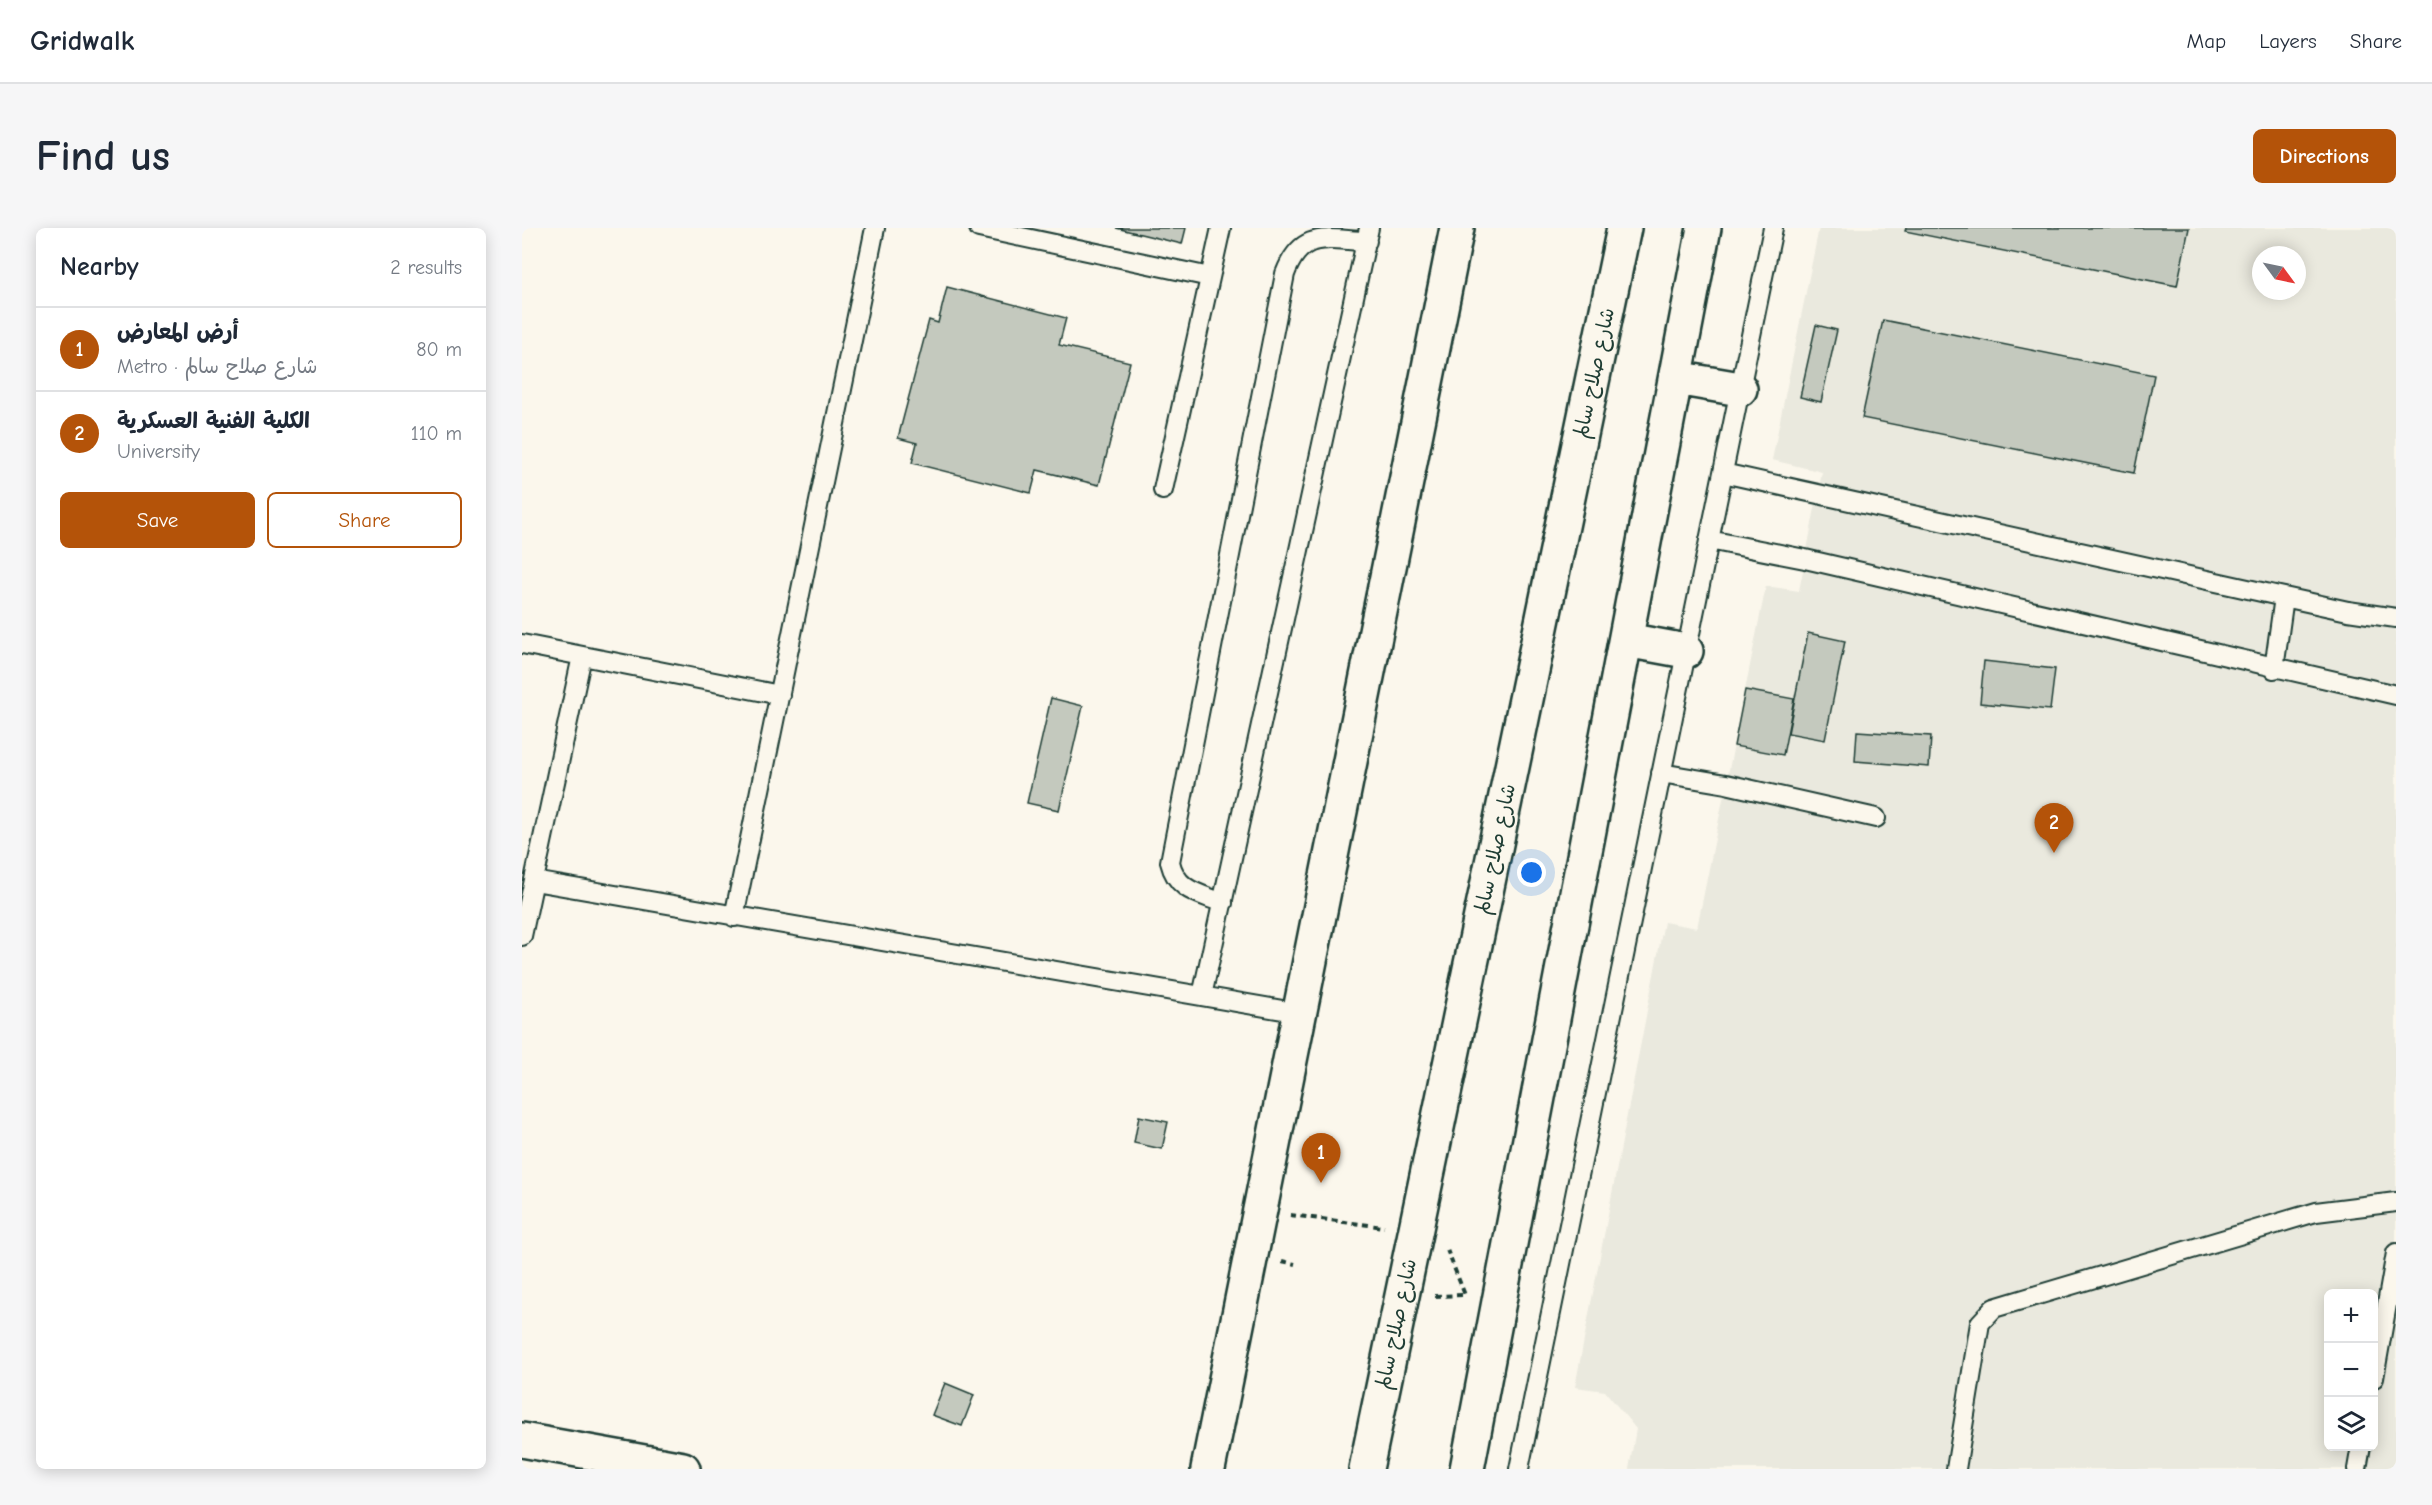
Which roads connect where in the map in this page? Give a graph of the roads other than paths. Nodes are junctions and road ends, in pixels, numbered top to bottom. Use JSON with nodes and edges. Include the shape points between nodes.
{"nodes":[{"id":1,"x":875,"y":228,"type":"edge"},
{"id":2,"x":979,"y":228,"type":"edge"},
{"id":3,"x":1221,"y":228,"type":"edge"},
{"id":4,"x":1457,"y":228,"type":"edge"},
{"id":5,"x":1624,"y":228,"type":"edge"},
{"id":6,"x":1704,"y":228,"type":"edge"},
{"id":7,"x":1773,"y":228,"type":"edge"},
{"id":8,"x":1368,"y":235,"type":"edge"},
{"id":9,"x":1210,"y":277,"type":"junction"},
{"id":10,"x":1676,"y":378,"type":"junction"},
{"id":11,"x":1740,"y":389,"type":"junction"},
{"id":12,"x":1723,"y":473,"type":"junction"},
{"id":13,"x":1163,"y":490,"type":"dead end"},
{"id":14,"x":1709,"y":540,"type":"junction"},
{"id":15,"x":2284,"y":597,"type":"junction"},
{"id":16,"x":2396,"y":618,"type":"edge"},
{"id":17,"x":1626,"y":640,"type":"junction"},
{"id":18,"x":522,"y":644,"type":"edge"},
{"id":19,"x":1686,"y":651,"type":"junction"},
{"id":20,"x":582,"y":656,"type":"junction"},
{"id":21,"x":2274,"y":669,"type":"junction"},
{"id":22,"x":780,"y":695,"type":"junction"},
{"id":23,"x":2396,"y":695,"type":"edge"},
{"id":24,"x":1661,"y":773,"type":"junction"},
{"id":25,"x":1876,"y":818,"type":"dead end"},
{"id":26,"x":534,"y":881,"type":"junction"},
{"id":27,"x":1223,"y":903,"type":"junction"},
{"id":28,"x":734,"y":917,"type":"junction"},
{"id":29,"x":522,"y":936,"type":"edge"},
{"id":30,"x":1203,"y":996,"type":"junction"},
{"id":31,"x":1300,"y":1013,"type":"junction"},
{"id":32,"x":2396,"y":1202,"type":"edge"},
{"id":33,"x":2396,"y":1253,"type":"edge"},
{"id":34,"x":2378,"y":1351,"type":"edge"},
{"id":35,"x":522,"y":1440,"type":"edge"},
{"id":36,"x":2360,"y":1451,"type":"edge"},
{"id":37,"x":683,"y":1469,"type":"edge"},
{"id":38,"x":1208,"y":1469,"type":"edge"},
{"id":39,"x":1366,"y":1469,"type":"edge"},
{"id":40,"x":1467,"y":1469,"type":"edge"},
{"id":41,"x":1519,"y":1469,"type":"edge"},
{"id":42,"x":1956,"y":1469,"type":"edge"},
{"id":43,"x":2357,"y":1469,"type":"edge"}],
"edges":[{"from":1,"to":22,"type":"lane"},
{"from":2,"to":9,"type":"lane"},
{"from":3,"to":9,"type":"lane"},
{"from":4,"to":31,"type":"main road"},
{"from":5,"to":39,"type":"main road","name":"شارع صلاح سالم","via":[[1428,1233]]},
{"from":6,"to":10,"type":"main road"},
{"from":7,"to":11,"type":"lane"},
{"from":8,"to":27,"type":"lane"},
{"from":8,"to":27,"type":"lane","via":[[1314,239],[1301,247],[1286,274],[1170,862],[1180,884]]},
{"from":9,"to":13,"type":"lane"},
{"from":10,"to":11,"type":"main road"},
{"from":10,"to":17,"type":"main road"},
{"from":11,"to":12,"type":"lane"},
{"from":12,"to":14,"type":"lane"},
{"from":12,"to":15,"type":"lane"},
{"from":14,"to":19,"type":"lane"},
{"from":14,"to":21,"type":"lane"},
{"from":15,"to":16,"type":"lane"},
{"from":15,"to":21,"type":"lane"},
{"from":17,"to":19,"type":"main road"},
{"from":17,"to":40,"type":"main road"},
{"from":18,"to":20,"type":"lane"},
{"from":19,"to":24,"type":"lane"},
{"from":20,"to":22,"type":"lane"},
{"from":20,"to":26,"type":"lane"},
{"from":21,"to":23,"type":"lane"},
{"from":22,"to":28,"type":"lane"},
{"from":24,"to":25,"type":"lane"},
{"from":24,"to":41,"type":"lane"},
{"from":26,"to":28,"type":"lane"},
{"from":26,"to":29,"type":"lane"},
{"from":27,"to":30,"type":"lane"},
{"from":28,"to":30,"type":"lane"},
{"from":30,"to":31,"type":"lane"},
{"from":31,"to":38,"type":"main road"},
{"from":32,"to":42,"type":"lane","via":[[2316,1212],[1994,1308],[1980,1323]]},
{"from":33,"to":34,"type":"lane"},
{"from":35,"to":37,"type":"main road"},
{"from":36,"to":43,"type":"lane"}]}
